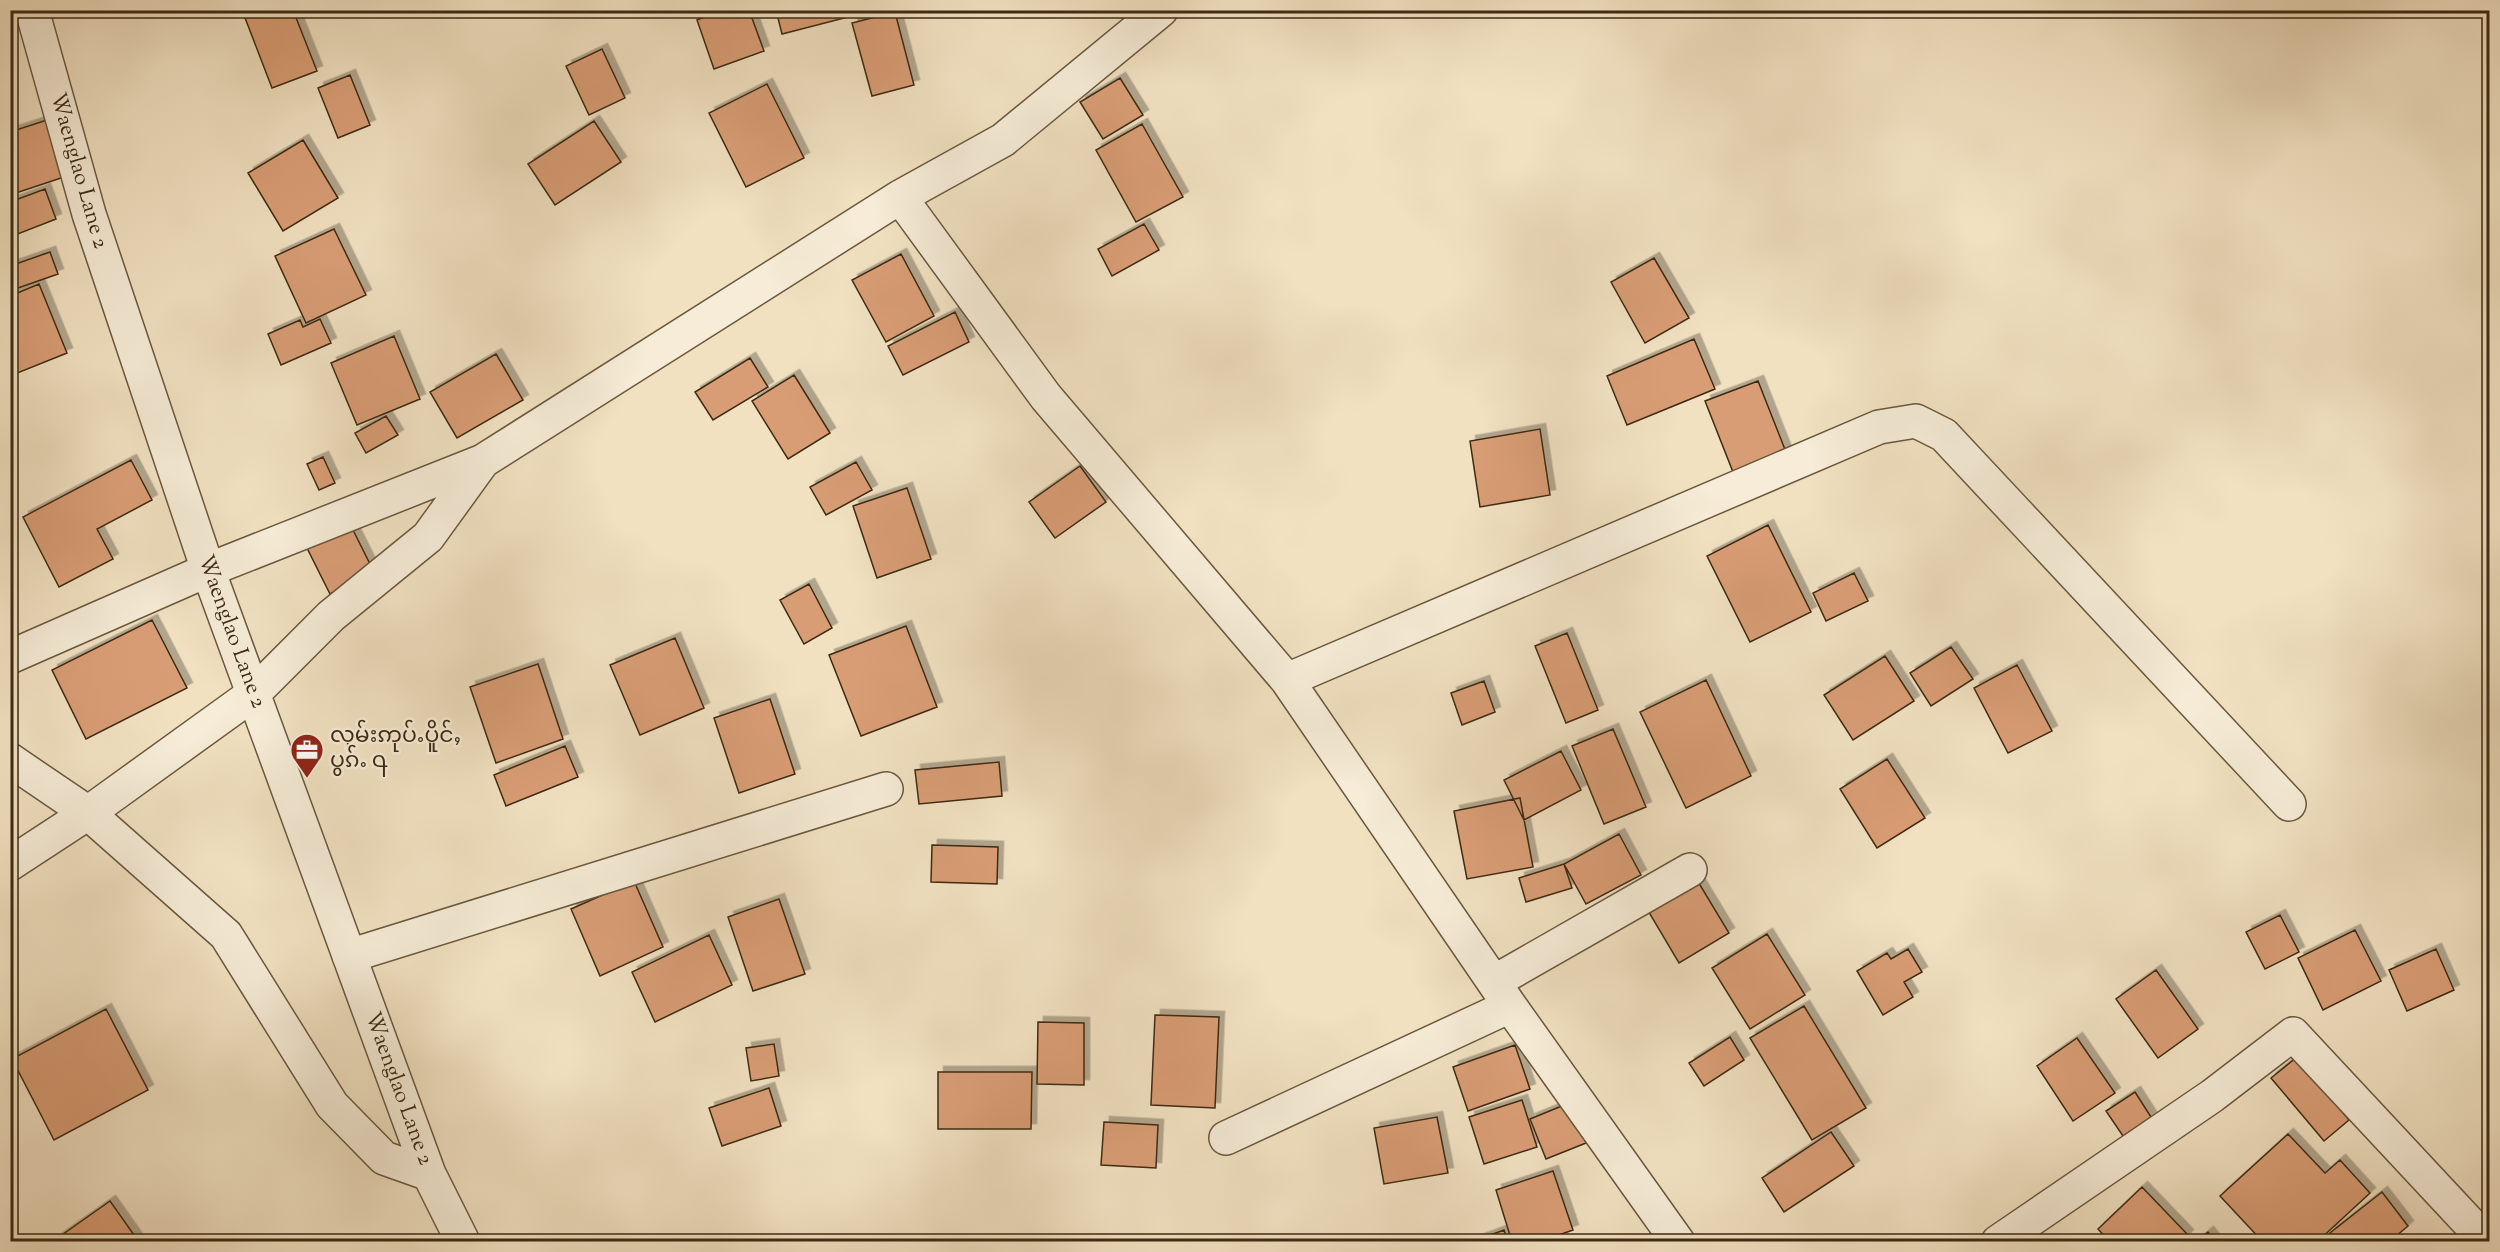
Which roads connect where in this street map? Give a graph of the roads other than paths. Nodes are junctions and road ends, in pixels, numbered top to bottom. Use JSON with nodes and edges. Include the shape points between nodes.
{"nodes":[{"id":1,"x":32,"y":10,"type":"edge"},
{"id":2,"x":1161,"y":10,"type":"edge"},
{"id":3,"x":900,"y":197,"type":"junction"},
{"id":4,"x":483,"y":461,"type":"junction"},
{"id":5,"x":208,"y":570,"type":"junction"},
{"id":6,"x":10,"y":657,"type":"edge"},
{"id":7,"x":1287,"y":680,"type":"junction"},
{"id":8,"x":253,"y":694,"type":"junction"},
{"id":9,"x":10,"y":760,"type":"edge"},
{"id":10,"x":886,"y":789,"type":"dead end"},
{"id":11,"x":2289,"y":804,"type":"dead end"},
{"id":12,"x":88,"y":813,"type":"junction"},
{"id":13,"x":10,"y":864,"type":"edge"},
{"id":14,"x":1690,"y":870,"type":"dead end"},
{"id":15,"x":349,"y":956,"type":"junction"},
{"id":16,"x":1502,"y":994,"type":"junction"},
{"id":17,"x":1226,"y":1138,"type":"dead end"},
{"id":18,"x":429,"y":1174,"type":"junction"},
{"id":19,"x":463,"y":1242,"type":"edge"},
{"id":20,"x":1678,"y":1242,"type":"edge"},
{"id":21,"x":1998,"y":1242,"type":"edge"},
{"id":22,"x":2487,"y":1242,"type":"edge"}],
"edges":[{"from":1,"to":5,"type":"street","name":"Waenglao Lane 2","via":[[89,214]]},
{"from":2,"to":3,"type":"street","via":[[1003,140]]},
{"from":3,"to":4,"type":"street"},
{"from":3,"to":7,"type":"street","via":[[1046,397]]},
{"from":4,"to":5,"type":"street"},
{"from":4,"to":8,"type":"street","via":[[428,537],[331,616]]},
{"from":5,"to":6,"type":"street"},
{"from":5,"to":8,"type":"street","name":"Waenglao Lane 2"},
{"from":7,"to":11,"type":"street","via":[[1878,428],[1916,422],[1944,435]]},
{"from":7,"to":16,"type":"street"},
{"from":8,"to":12,"type":"street"},
{"from":8,"to":15,"type":"street","name":"Waenglao Lane 2"},
{"from":9,"to":12,"type":"street"},
{"from":10,"to":15,"type":"street"},
{"from":12,"to":13,"type":"street"},
{"from":12,"to":18,"type":"street","via":[[226,935],[332,1105],[384,1158]]},
{"from":14,"to":16,"type":"street"},
{"from":15,"to":18,"type":"street","name":"Waenglao Lane 2"},
{"from":16,"to":17,"type":"street"},
{"from":16,"to":20,"type":"street"},
{"from":18,"to":19,"type":"street","name":"Waenglao Lane 2"},
{"from":21,"to":22,"type":"street","via":[[2212,1096],[2293,1034]]}]}
